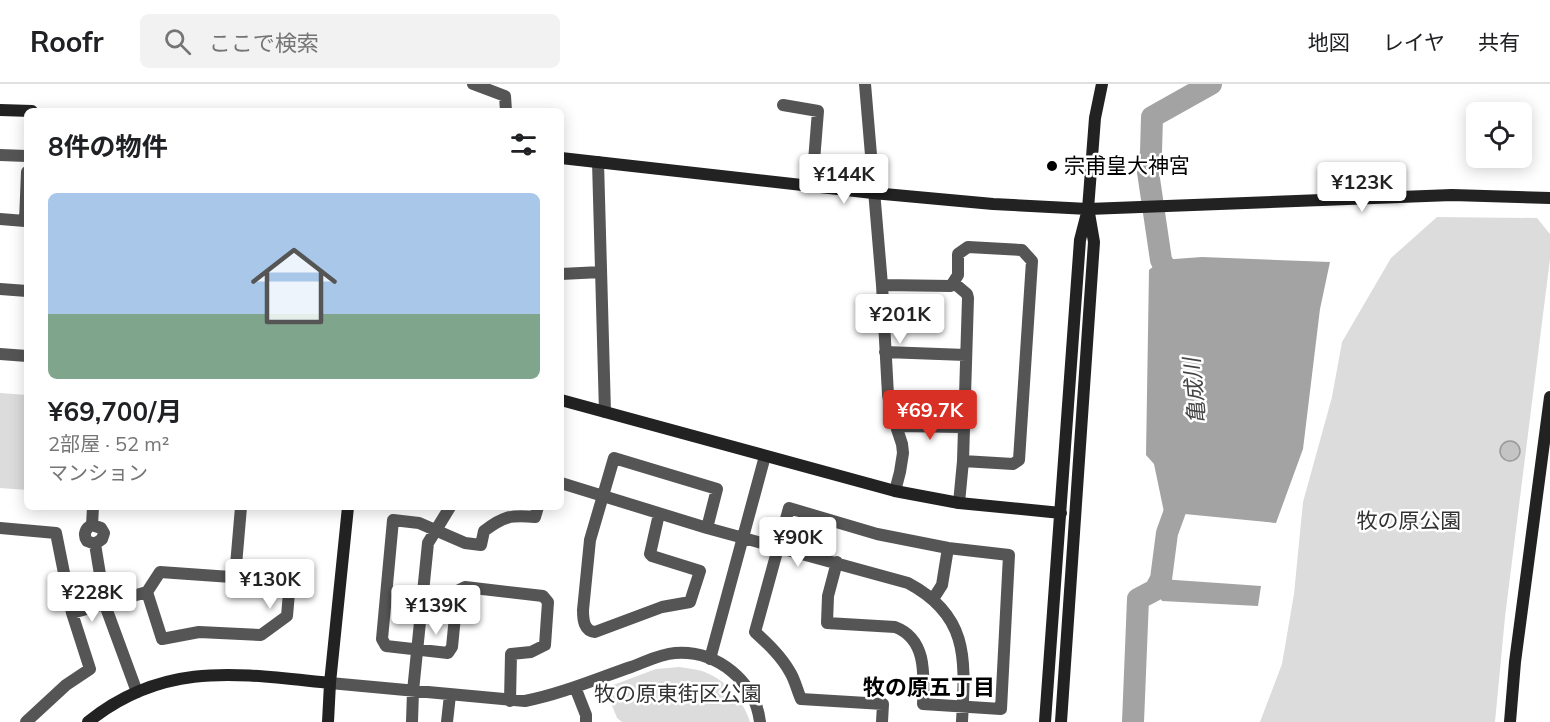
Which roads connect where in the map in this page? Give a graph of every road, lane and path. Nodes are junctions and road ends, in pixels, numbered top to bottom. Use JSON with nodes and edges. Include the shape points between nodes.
{"nodes":[{"id":1,"x":473,"y":84,"type":"edge"},
{"id":2,"x":866,"y":84,"type":"edge"},
{"id":3,"x":1102,"y":84,"type":"edge"},
{"id":4,"x":783,"y":105,"type":"dead end"},
{"id":5,"x":506,"y":108,"type":"edge"},
{"id":6,"x":0,"y":110,"type":"edge"},
{"id":7,"x":24,"y":111,"type":"edge"},
{"id":8,"x":0,"y":154,"type":"edge"},
{"id":9,"x":24,"y":156,"type":"edge"},
{"id":10,"x":564,"y":158,"type":"edge"},
{"id":11,"x":598,"y":162,"type":"junction"},
{"id":12,"x":812,"y":186,"type":"junction"},
{"id":13,"x":873,"y":193,"type":"junction"},
{"id":14,"x":1550,"y":198,"type":"edge"},
{"id":15,"x":1088,"y":209,"type":"junction"},
{"id":16,"x":0,"y":219,"type":"edge"},
{"id":17,"x":24,"y":221,"type":"edge"},
{"id":18,"x":601,"y":272,"type":"junction"},
{"id":19,"x":564,"y":274,"type":"edge"},
{"id":20,"x":954,"y":283,"type":"junction"},
{"id":21,"x":882,"y":285,"type":"junction"},
{"id":22,"x":0,"y":289,"type":"edge"},
{"id":23,"x":24,"y":291,"type":"edge"},
{"id":24,"x":885,"y":352,"type":"junction"},
{"id":25,"x":0,"y":354,"type":"edge"},
{"id":26,"x":966,"y":355,"type":"junction"},
{"id":27,"x":24,"y":356,"type":"edge"},
{"id":28,"x":1550,"y":400,"type":"edge"},
{"id":29,"x":564,"y":401,"type":"edge"},
{"id":30,"x":605,"y":412,"type":"junction"},
{"id":31,"x":896,"y":426,"type":"junction"},
{"id":32,"x":963,"y":427,"type":"junction"},
{"id":33,"x":765,"y":456,"type":"junction"},
{"id":34,"x":963,"y":461,"type":"junction"},
{"id":35,"x":564,"y":484,"type":"edge"},
{"id":36,"x":895,"y":491,"type":"junction"},
{"id":37,"x":602,"y":496,"type":"junction"},
{"id":38,"x":959,"y":503,"type":"junction"},
{"id":39,"x":93,"y":510,"type":"edge"},
{"id":40,"x":241,"y":510,"type":"edge"},
{"id":41,"x":348,"y":510,"type":"edge"},
{"id":42,"x":448,"y":510,"type":"edge"},
{"id":43,"x":537,"y":510,"type":"edge"},
{"id":44,"x":1061,"y":513,"type":"junction"},
{"id":45,"x":658,"y":514,"type":"junction"},
{"id":46,"x":0,"y":528,"type":"edge"},
{"id":47,"x":706,"y":528,"type":"junction"},
{"id":48,"x":435,"y":530,"type":"junction"},
{"id":49,"x":744,"y":538,"type":"junction"},
{"id":50,"x":778,"y":548,"type":"junction"},
{"id":51,"x":948,"y":548,"type":"junction"},
{"id":52,"x":837,"y":562,"type":"junction"},
{"id":53,"x":235,"y":577,"type":"junction"},
{"id":54,"x":147,"y":592,"type":"junction"},
{"id":55,"x":933,"y":598,"type":"junction"},
{"id":56,"x":105,"y":605,"type":"junction"},
{"id":57,"x":72,"y":613,"type":"junction"},
{"id":58,"x":417,"y":649,"type":"junction"},
{"id":59,"x":710,"y":659,"type":"junction"},
{"id":60,"x":330,"y":683,"type":"junction"},
{"id":61,"x":575,"y":687,"type":"junction"},
{"id":62,"x":137,"y":692,"type":"junction"},
{"id":63,"x":413,"y":692,"type":"junction"},
{"id":64,"x":450,"y":695,"type":"junction"},
{"id":65,"x":510,"y":701,"type":"junction"},
{"id":66,"x":962,"y":706,"type":"junction"},
{"id":67,"x":26,"y":722,"type":"edge"},
{"id":68,"x":88,"y":722,"type":"edge"},
{"id":69,"x":328,"y":722,"type":"edge"},
{"id":70,"x":412,"y":722,"type":"edge"},
{"id":71,"x":447,"y":722,"type":"edge"},
{"id":72,"x":586,"y":722,"type":"edge"},
{"id":73,"x":760,"y":722,"type":"edge"},
{"id":74,"x":882,"y":722,"type":"edge"},
{"id":75,"x":962,"y":722,"type":"edge"},
{"id":76,"x":1045,"y":722,"type":"edge"},
{"id":77,"x":1061,"y":722,"type":"edge"},
{"id":78,"x":1510,"y":722,"type":"edge"}],
"edges":[{"from":1,"to":5,"type":"street","via":[[505,96]]},
{"from":2,"to":13,"type":"street"},
{"from":3,"to":15,"type":"street","via":[[1095,118]]},
{"from":4,"to":12,"type":"street","via":[[818,111]]},
{"from":6,"to":7,"type":"street"},
{"from":8,"to":9,"type":"street"},
{"from":10,"to":11,"type":"street"},
{"from":11,"to":12,"type":"street"},
{"from":11,"to":18,"type":"street"},
{"from":12,"to":13,"type":"street"},
{"from":13,"to":15,"type":"street"},
{"from":13,"to":21,"type":"street"},
{"from":14,"to":15,"type":"street","via":[[1452,195]]},
{"from":15,"to":44,"type":"street","via":[[1080,240]]},
{"from":15,"to":77,"type":"street","via":[[1094,242]]},
{"from":16,"to":17,"type":"street"},
{"from":18,"to":19,"type":"street"},
{"from":18,"to":30,"type":"street"},
{"from":20,"to":21,"type":"street","via":[[946,287]]},
{"from":20,"to":26,"type":"street","via":[[968,298]]},
{"from":20,"to":34,"type":"street","via":[[958,254],[968,247],[1022,250],[1032,261],[1019,460],[1013,464]]},
{"from":21,"to":24,"type":"street"},
{"from":22,"to":23,"type":"street"},
{"from":24,"to":26,"type":"street"},
{"from":24,"to":31,"type":"street","via":[[888,395]]},
{"from":25,"to":27,"type":"street"},
{"from":26,"to":32,"type":"street"},
{"from":28,"to":78,"type":"street"},
{"from":29,"to":30,"type":"street"},
{"from":30,"to":33,"type":"street"},
{"from":31,"to":32,"type":"street"},
{"from":31,"to":36,"type":"street","via":[[903,453]]},
{"from":32,"to":34,"type":"street"},
{"from":33,"to":36,"type":"street"},
{"from":33,"to":49,"type":"street"},
{"from":34,"to":38,"type":"street"},
{"from":35,"to":37,"type":"street"},
{"from":36,"to":38,"type":"street"},
{"from":37,"to":45,"type":"street"},
{"from":37,"to":45,"type":"street","via":[[590,540],[583,610],[589,632],[662,607],[690,602],[700,571],[650,554]]},
{"from":37,"to":47,"type":"street","via":[[614,458],[717,489]]},
{"from":38,"to":44,"type":"street"},
{"from":39,"to":56,"type":"street","via":[[92,525],[104,533],[95,544]]},
{"from":40,"to":53,"type":"street"},
{"from":41,"to":60,"type":"street"},
{"from":42,"to":48,"type":"street"},
{"from":43,"to":48,"type":"street","via":[[535,517],[501,519],[484,531],[481,544],[465,543]]},
{"from":44,"to":76,"type":"street"},
{"from":45,"to":47,"type":"street"},
{"from":46,"to":57,"type":"street","via":[[56,533]]},
{"from":47,"to":49,"type":"street"},
{"from":48,"to":58,"type":"street","via":[[428,543]]},
{"from":48,"to":58,"type":"street","via":[[419,523],[393,520],[382,639],[386,646]]},
{"from":49,"to":50,"type":"street"},
{"from":49,"to":59,"type":"street"},
{"from":50,"to":51,"type":"street","via":[[789,508],[877,534]]},
{"from":50,"to":52,"type":"street"},
{"from":50,"to":74,"type":"street","via":[[754,632],[772,647],[791,673],[801,699],[884,705]]},
{"from":51,"to":55,"type":"street","via":[[942,585]]},
{"from":51,"to":66,"type":"street","via":[[1009,555],[1001,709]]},
{"from":52,"to":55,"type":"street","via":[[908,583]]},
{"from":52,"to":66,"type":"street","via":[[828,596],[827,623],[904,630],[917,646],[924,664],[923,704]]},
{"from":53,"to":54,"type":"street","via":[[160,572]]},
{"from":53,"to":54,"type":"street","via":[[290,581],[286,616],[261,635],[199,632],[162,639]]},
{"from":54,"to":56,"type":"street"},
{"from":55,"to":66,"type":"street","via":[[944,609],[961,642]]},
{"from":56,"to":57,"type":"street"},
{"from":56,"to":62,"type":"street"},
{"from":57,"to":67,"type":"street","via":[[90,669]]},
{"from":58,"to":63,"type":"street"},
{"from":58,"to":65,"type":"street","via":[[448,653],[452,647],[456,596],[465,587],[543,596],[548,602],[545,645],[531,652],[511,654]]},
{"from":59,"to":61,"type":"street","via":[[686,653],[665,655]]},
{"from":59,"to":73,"type":"street","via":[[744,682]]},
{"from":60,"to":62,"type":"street","via":[[217,674],[177,678]]},
{"from":60,"to":63,"type":"street"},
{"from":60,"to":69,"type":"street"},
{"from":61,"to":65,"type":"street","via":[[541,698]]},
{"from":61,"to":72,"type":"street"},
{"from":62,"to":68,"type":"street"},
{"from":63,"to":64,"type":"street"},
{"from":63,"to":70,"type":"street"},
{"from":64,"to":65,"type":"street"},
{"from":64,"to":71,"type":"street"},
{"from":66,"to":75,"type":"street"}]}
